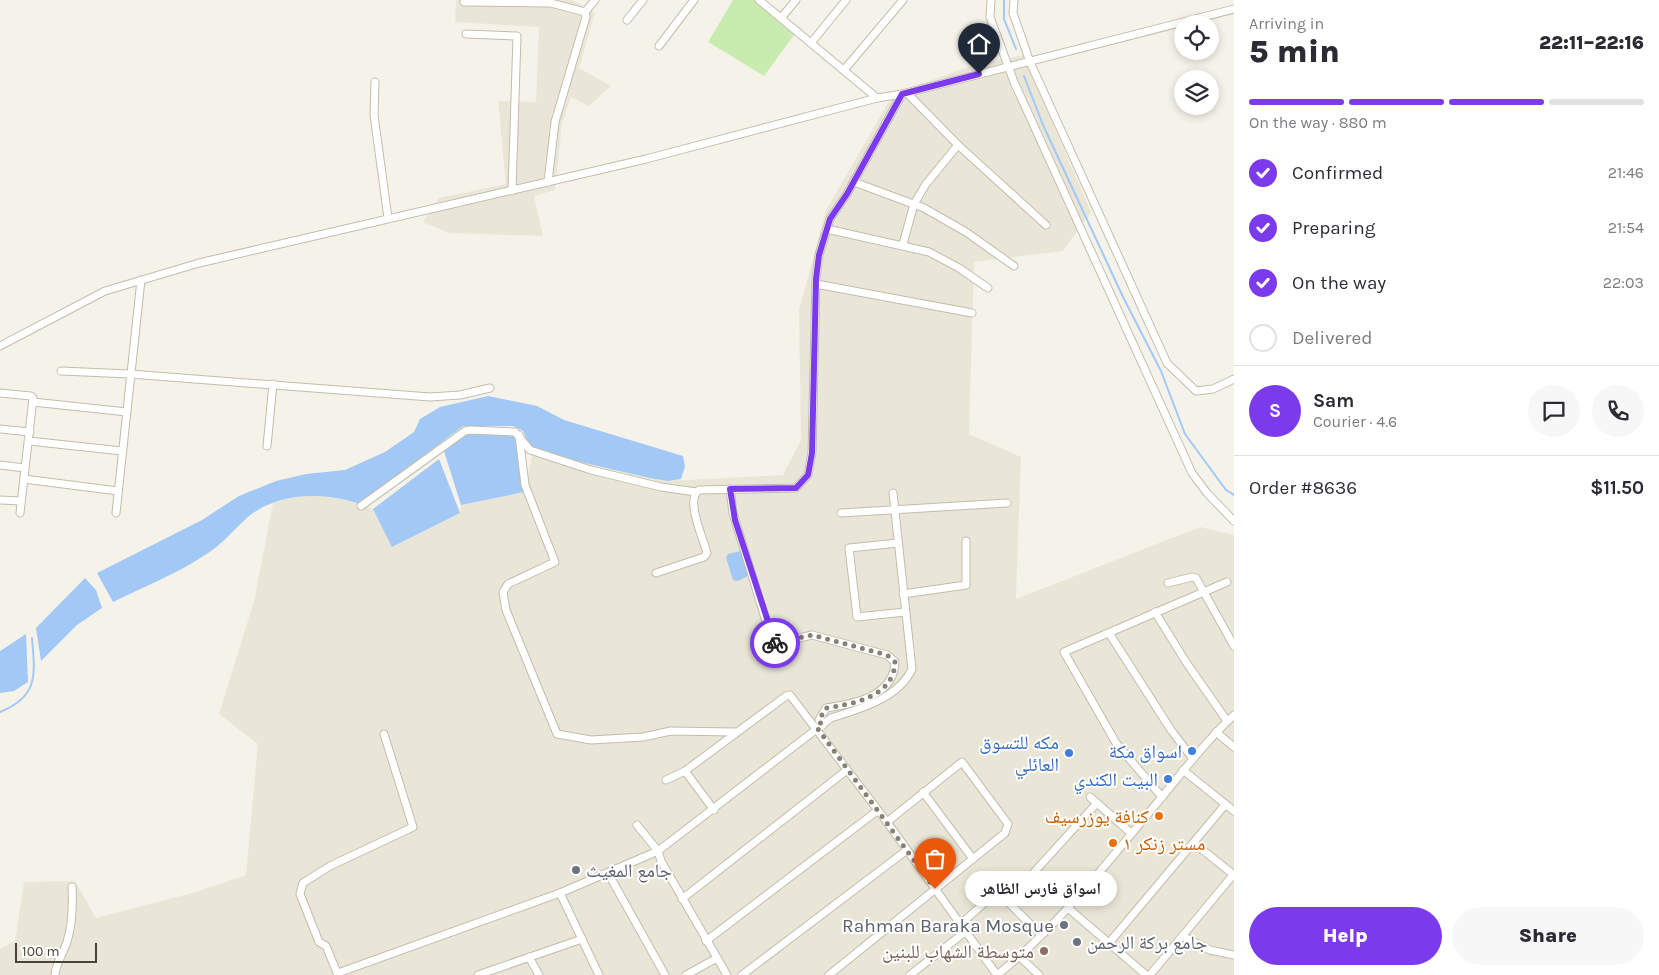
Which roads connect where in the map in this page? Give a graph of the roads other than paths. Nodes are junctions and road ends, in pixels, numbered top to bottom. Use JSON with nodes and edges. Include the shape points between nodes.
{"nodes":[{"id":1,"x":595,"y":0,"type":"edge"},
{"id":2,"x":643,"y":0,"type":"edge"},
{"id":3,"x":694,"y":0,"type":"edge"},
{"id":4,"x":758,"y":0,"type":"edge"},
{"id":5,"x":796,"y":0,"type":"edge"},
{"id":6,"x":846,"y":0,"type":"edge"},
{"id":7,"x":903,"y":0,"type":"edge"},
{"id":8,"x":991,"y":0,"type":"edge"},
{"id":9,"x":1014,"y":0,"type":"edge"},
{"id":10,"x":497,"y":1,"type":"edge"},
{"id":11,"x":464,"y":2,"type":"dead end"},
{"id":12,"x":1234,"y":9,"type":"edge"},
{"id":13,"x":585,"y":12,"type":"junction"},
{"id":14,"x":781,"y":18,"type":"junction"},
{"id":15,"x":627,"y":20,"type":"dead end"},
{"id":16,"x":466,"y":34,"type":"dead end"},
{"id":17,"x":811,"y":43,"type":"junction"},
{"id":18,"x":659,"y":46,"type":"dead end"},
{"id":19,"x":1030,"y":62,"type":"junction"},
{"id":20,"x":1009,"y":68,"type":"junction"},
{"id":21,"x":844,"y":70,"type":"junction"},
{"id":22,"x":375,"y":82,"type":"dead end"},
{"id":23,"x":904,"y":94,"type":"junction"},
{"id":24,"x":878,"y":98,"type":"junction"},
{"id":25,"x":958,"y":145,"type":"junction"},
{"id":26,"x":548,"y":182,"type":"junction"},
{"id":27,"x":854,"y":182,"type":"junction"},
{"id":28,"x":512,"y":191,"type":"junction"},
{"id":29,"x":914,"y":204,"type":"junction"},
{"id":30,"x":388,"y":218,"type":"junction"},
{"id":31,"x":1046,"y":226,"type":"dead end"},
{"id":32,"x":827,"y":229,"type":"junction"},
{"id":33,"x":903,"y":244,"type":"junction"},
{"id":34,"x":1014,"y":266,"type":"dead end"},
{"id":35,"x":141,"y":280,"type":"junction"},
{"id":36,"x":816,"y":284,"type":"junction"},
{"id":37,"x":988,"y":288,"type":"dead end"},
{"id":38,"x":972,"y":312,"type":"dead end"},
{"id":39,"x":0,"y":346,"type":"edge"},
{"id":40,"x":61,"y":371,"type":"dead end"},
{"id":41,"x":130,"y":374,"type":"junction"},
{"id":42,"x":1234,"y":379,"type":"edge"},
{"id":43,"x":273,"y":384,"type":"junction"},
{"id":44,"x":490,"y":388,"type":"dead end"},
{"id":45,"x":0,"y":393,"type":"edge"},
{"id":46,"x":34,"y":402,"type":"junction"},
{"id":47,"x":127,"y":412,"type":"junction"},
{"id":48,"x":0,"y":429,"type":"edge"},
{"id":49,"x":30,"y":432,"type":"junction"},
{"id":50,"x":519,"y":435,"type":"junction"},
{"id":51,"x":29,"y":441,"type":"junction"},
{"id":52,"x":267,"y":446,"type":"dead end"},
{"id":53,"x":122,"y":451,"type":"junction"},
{"id":54,"x":0,"y":466,"type":"edge"},
{"id":55,"x":25,"y":468,"type":"junction"},
{"id":56,"x":24,"y":479,"type":"junction"},
{"id":57,"x":730,"y":489,"type":"junction"},
{"id":58,"x":118,"y":491,"type":"junction"},
{"id":59,"x":696,"y":492,"type":"junction"},
{"id":60,"x":893,"y":493,"type":"dead end"},
{"id":61,"x":0,"y":500,"type":"edge"},
{"id":62,"x":21,"y":501,"type":"junction"},
{"id":63,"x":1007,"y":503,"type":"dead end"},
{"id":64,"x":361,"y":506,"type":"dead end"},
{"id":65,"x":895,"y":510,"type":"junction"},
{"id":66,"x":20,"y":513,"type":"dead end"},
{"id":67,"x":116,"y":513,"type":"dead end"},
{"id":68,"x":841,"y":513,"type":"dead end"},
{"id":69,"x":1234,"y":521,"type":"edge"},
{"id":70,"x":898,"y":542,"type":"junction"},
{"id":71,"x":966,"y":542,"type":"dead end"},
{"id":72,"x":656,"y":573,"type":"dead end"},
{"id":73,"x":1227,"y":582,"type":"dead end"},
{"id":74,"x":1168,"y":583,"type":"dead end"},
{"id":75,"x":1204,"y":592,"type":"junction"},
{"id":76,"x":903,"y":594,"type":"junction"},
{"id":77,"x":905,"y":612,"type":"junction"},
{"id":78,"x":1155,"y":612,"type":"junction"},
{"id":79,"x":1109,"y":633,"type":"junction"},
{"id":80,"x":1234,"y":646,"type":"edge"},
{"id":81,"x":1234,"y":714,"type":"edge"},
{"id":82,"x":1227,"y":721,"type":"junction"},
{"id":83,"x":820,"y":728,"type":"junction"},
{"id":84,"x":736,"y":732,"type":"junction"},
{"id":85,"x":1216,"y":732,"type":"junction"},
{"id":86,"x":384,"y":734,"type":"dead end"},
{"id":87,"x":1234,"y":747,"type":"edge"},
{"id":88,"x":1193,"y":759,"type":"junction"},
{"id":89,"x":847,"y":770,"type":"junction"},
{"id":90,"x":1183,"y":770,"type":"junction"},
{"id":91,"x":685,"y":771,"type":"junction"},
{"id":92,"x":666,"y":780,"type":"dead end"},
{"id":93,"x":923,"y":792,"type":"junction"},
{"id":94,"x":1090,"y":797,"type":"dead end"},
{"id":95,"x":1162,"y":797,"type":"junction"},
{"id":96,"x":1097,"y":803,"type":"junction"},
{"id":97,"x":1226,"y":805,"type":"junction"},
{"id":98,"x":714,"y":810,"type":"junction"},
{"id":99,"x":877,"y":811,"type":"junction"},
{"id":100,"x":1234,"y":812,"type":"edge"},
{"id":101,"x":887,"y":822,"type":"junction"},
{"id":102,"x":637,"y":826,"type":"dead end"},
{"id":103,"x":1131,"y":833,"type":"junction"},
{"id":104,"x":1194,"y":843,"type":"junction"},
{"id":105,"x":907,"y":850,"type":"junction"},
{"id":106,"x":658,"y":851,"type":"junction"},
{"id":107,"x":973,"y":859,"type":"junction"},
{"id":108,"x":608,"y":873,"type":"junction"},
{"id":109,"x":1233,"y":875,"type":"edge"},
{"id":110,"x":72,"y":888,"type":"dead end"},
{"id":111,"x":935,"y":889,"type":"junction"},
{"id":112,"x":560,"y":893,"type":"junction"},
{"id":113,"x":682,"y":899,"type":"junction"},
{"id":114,"x":1007,"y":902,"type":"junction"},
{"id":115,"x":1068,"y":908,"type":"junction"},
{"id":116,"x":961,"y":924,"type":"junction"},
{"id":117,"x":965,"y":932,"type":"junction"},
{"id":118,"x":1041,"y":935,"type":"junction"},
{"id":119,"x":1182,"y":936,"type":"junction"},
{"id":120,"x":582,"y":939,"type":"junction"},
{"id":121,"x":706,"y":941,"type":"junction"},
{"id":122,"x":1109,"y":944,"type":"junction"},
{"id":123,"x":1234,"y":955,"type":"edge"},
{"id":124,"x":529,"y":957,"type":"junction"},
{"id":125,"x":1020,"y":957,"type":"junction"},
{"id":126,"x":717,"y":958,"type":"junction"},
{"id":127,"x":338,"y":974,"type":"edge"},
{"id":128,"x":55,"y":975,"type":"edge"},
{"id":129,"x":478,"y":975,"type":"edge"},
{"id":130,"x":539,"y":975,"type":"edge"},
{"id":131,"x":599,"y":975,"type":"edge"},
{"id":132,"x":665,"y":975,"type":"edge"},
{"id":133,"x":686,"y":975,"type":"edge"},
{"id":134,"x":727,"y":975,"type":"edge"},
{"id":135,"x":742,"y":975,"type":"edge"},
{"id":136,"x":829,"y":975,"type":"edge"},
{"id":137,"x":910,"y":975,"type":"edge"},
{"id":138,"x":997,"y":975,"type":"edge"},
{"id":139,"x":1039,"y":975,"type":"edge"},
{"id":140,"x":1146,"y":975,"type":"edge"},
{"id":141,"x":1150,"y":975,"type":"edge"}],
"edges":[{"from":1,"to":13,"type":"street"},
{"from":2,"to":15,"type":"street"},
{"from":3,"to":18,"type":"street"},
{"from":4,"to":14,"type":"street"},
{"from":5,"to":14,"type":"street"},
{"from":6,"to":17,"type":"street"},
{"from":7,"to":21,"type":"street"},
{"from":8,"to":20,"type":"street","via":[[990,17]]},
{"from":9,"to":19,"type":"street","via":[[1013,13]]},
{"from":10,"to":11,"type":"street"},
{"from":10,"to":13,"type":"street","via":[[551,3]]},
{"from":12,"to":19,"type":"street"},
{"from":13,"to":26,"type":"street","via":[[555,122]]},
{"from":14,"to":17,"type":"street"},
{"from":16,"to":28,"type":"street","via":[[517,36]]},
{"from":17,"to":21,"type":"street"},
{"from":19,"to":20,"type":"street"},
{"from":19,"to":42,"type":"street","via":[[1167,363],[1196,391],[1213,389]]},
{"from":20,"to":23,"type":"street"},
{"from":20,"to":69,"type":"street","via":[[1192,473]]},
{"from":21,"to":24,"type":"street"},
{"from":22,"to":30,"type":"street","via":[[374,115]]},
{"from":23,"to":24,"type":"street"},
{"from":23,"to":25,"type":"street"},
{"from":23,"to":27,"type":"street"},
{"from":24,"to":26,"type":"street","via":[[646,160]]},
{"from":25,"to":29,"type":"street"},
{"from":25,"to":31,"type":"street"},
{"from":26,"to":28,"type":"street"},
{"from":27,"to":29,"type":"street"},
{"from":27,"to":32,"type":"street"},
{"from":28,"to":30,"type":"street"},
{"from":29,"to":33,"type":"street"},
{"from":29,"to":34,"type":"street","via":[[966,232]]},
{"from":30,"to":35,"type":"street"},
{"from":32,"to":33,"type":"street"},
{"from":32,"to":36,"type":"street","via":[[816,269]]},
{"from":33,"to":37,"type":"street","via":[[929,252]]},
{"from":35,"to":39,"type":"street","via":[[105,291]]},
{"from":35,"to":41,"type":"street"},
{"from":36,"to":38,"type":"street"},
{"from":36,"to":57,"type":"street","via":[[812,453],[808,475],[796,488]]},
{"from":40,"to":41,"type":"street"},
{"from":41,"to":43,"type":"street"},
{"from":41,"to":47,"type":"street"},
{"from":43,"to":44,"type":"street","via":[[430,397]]},
{"from":43,"to":52,"type":"street"},
{"from":45,"to":46,"type":"street","via":[[31,396]]},
{"from":46,"to":47,"type":"street"},
{"from":46,"to":49,"type":"street"},
{"from":47,"to":53,"type":"street"},
{"from":48,"to":49,"type":"street"},
{"from":49,"to":51,"type":"street"},
{"from":50,"to":59,"type":"street","via":[[530,450],[592,470]]},
{"from":50,"to":64,"type":"street","via":[[515,432],[465,431]]},
{"from":50,"to":84,"type":"street","via":[[524,485],[555,562],[508,584],[503,592],[506,610],[557,734],[591,740],[643,737],[671,731]]},
{"from":51,"to":53,"type":"street"},
{"from":51,"to":55,"type":"street"},
{"from":53,"to":58,"type":"street"},
{"from":54,"to":55,"type":"street"},
{"from":55,"to":56,"type":"street"},
{"from":56,"to":58,"type":"street"},
{"from":56,"to":62,"type":"street"},
{"from":57,"to":59,"type":"street"},
{"from":57,"to":83,"type":"street","via":[[735,520],[773,644],[812,635],[887,655],[895,662],[891,678],[881,690],[855,704],[826,708],[819,720]]},
{"from":58,"to":67,"type":"street"},
{"from":59,"to":72,"type":"street","via":[[692,503],[707,552],[704,557]]},
{"from":60,"to":65,"type":"street"},
{"from":61,"to":62,"type":"street"},
{"from":62,"to":66,"type":"street"},
{"from":63,"to":65,"type":"street"},
{"from":65,"to":68,"type":"street"},
{"from":65,"to":70,"type":"street"},
{"from":70,"to":76,"type":"street"},
{"from":70,"to":77,"type":"street","via":[[849,548],[857,617]]},
{"from":71,"to":76,"type":"street","via":[[966,585]]},
{"from":73,"to":75,"type":"street"},
{"from":74,"to":75,"type":"street","via":[[1196,578]]},
{"from":75,"to":78,"type":"street"},
{"from":75,"to":80,"type":"street"},
{"from":76,"to":77,"type":"street"},
{"from":77,"to":83,"type":"street","via":[[912,669],[908,678],[862,709],[831,718]]},
{"from":78,"to":79,"type":"street"},
{"from":78,"to":82,"type":"street"},
{"from":79,"to":88,"type":"street"},
{"from":79,"to":95,"type":"street","via":[[1064,652],[1116,743]]},
{"from":81,"to":82,"type":"street"},
{"from":82,"to":85,"type":"street"},
{"from":83,"to":84,"type":"street","via":[[790,695]]},
{"from":83,"to":89,"type":"street"},
{"from":83,"to":98,"type":"street"},
{"from":84,"to":91,"type":"street"},
{"from":85,"to":87,"type":"street"},
{"from":85,"to":88,"type":"street"},
{"from":86,"to":127,"type":"street","via":[[413,827],[330,866],[303,883],[301,888],[300,894],[319,942],[326,946]]},
{"from":88,"to":90,"type":"street"},
{"from":89,"to":99,"type":"street"},
{"from":89,"to":113,"type":"street"},
{"from":90,"to":95,"type":"street"},
{"from":90,"to":97,"type":"street"},
{"from":91,"to":92,"type":"street"},
{"from":91,"to":98,"type":"street"},
{"from":93,"to":101,"type":"street"},
{"from":93,"to":107,"type":"street"},
{"from":93,"to":107,"type":"street","via":[[960,762],[964,763],[1008,824],[1005,833]]},
{"from":94,"to":96,"type":"street"},
{"from":95,"to":103,"type":"street"},
{"from":96,"to":103,"type":"street"},
{"from":96,"to":114,"type":"street"},
{"from":97,"to":100,"type":"street"},
{"from":97,"to":104,"type":"street"},
{"from":98,"to":106,"type":"street"},
{"from":99,"to":101,"type":"street"},
{"from":99,"to":121,"type":"street"},
{"from":101,"to":105,"type":"street"},
{"from":102,"to":106,"type":"street"},
{"from":103,"to":115,"type":"street"},
{"from":104,"to":109,"type":"street"},
{"from":104,"to":122,"type":"street"},
{"from":105,"to":111,"type":"street"},
{"from":105,"to":135,"type":"street"},
{"from":106,"to":108,"type":"street"},
{"from":106,"to":113,"type":"street"},
{"from":107,"to":111,"type":"street"},
{"from":108,"to":112,"type":"street"},
{"from":108,"to":132,"type":"street"},
{"from":109,"to":119,"type":"street"},
{"from":110,"to":128,"type":"street","via":[[71,922]]},
{"from":111,"to":116,"type":"street"},
{"from":111,"to":136,"type":"street"},
{"from":112,"to":120,"type":"street"},
{"from":112,"to":127,"type":"street"},
{"from":113,"to":121,"type":"street"},
{"from":114,"to":116,"type":"street","via":[[1002,896],[993,895]]},
{"from":114,"to":118,"type":"street"},
{"from":115,"to":118,"type":"street"},
{"from":115,"to":122,"type":"street"},
{"from":116,"to":117,"type":"street"},
{"from":117,"to":137,"type":"street"},
{"from":117,"to":138,"type":"street"},
{"from":118,"to":125,"type":"street"},
{"from":119,"to":123,"type":"street","via":[[1210,950]]},
{"from":119,"to":141,"type":"street"},
{"from":120,"to":124,"type":"street"},
{"from":120,"to":131,"type":"street"},
{"from":121,"to":126,"type":"street"},
{"from":122,"to":140,"type":"street"},
{"from":124,"to":129,"type":"street"},
{"from":124,"to":130,"type":"street"},
{"from":125,"to":138,"type":"street"},
{"from":125,"to":139,"type":"street"},
{"from":126,"to":133,"type":"street"},
{"from":126,"to":134,"type":"street"}]}
